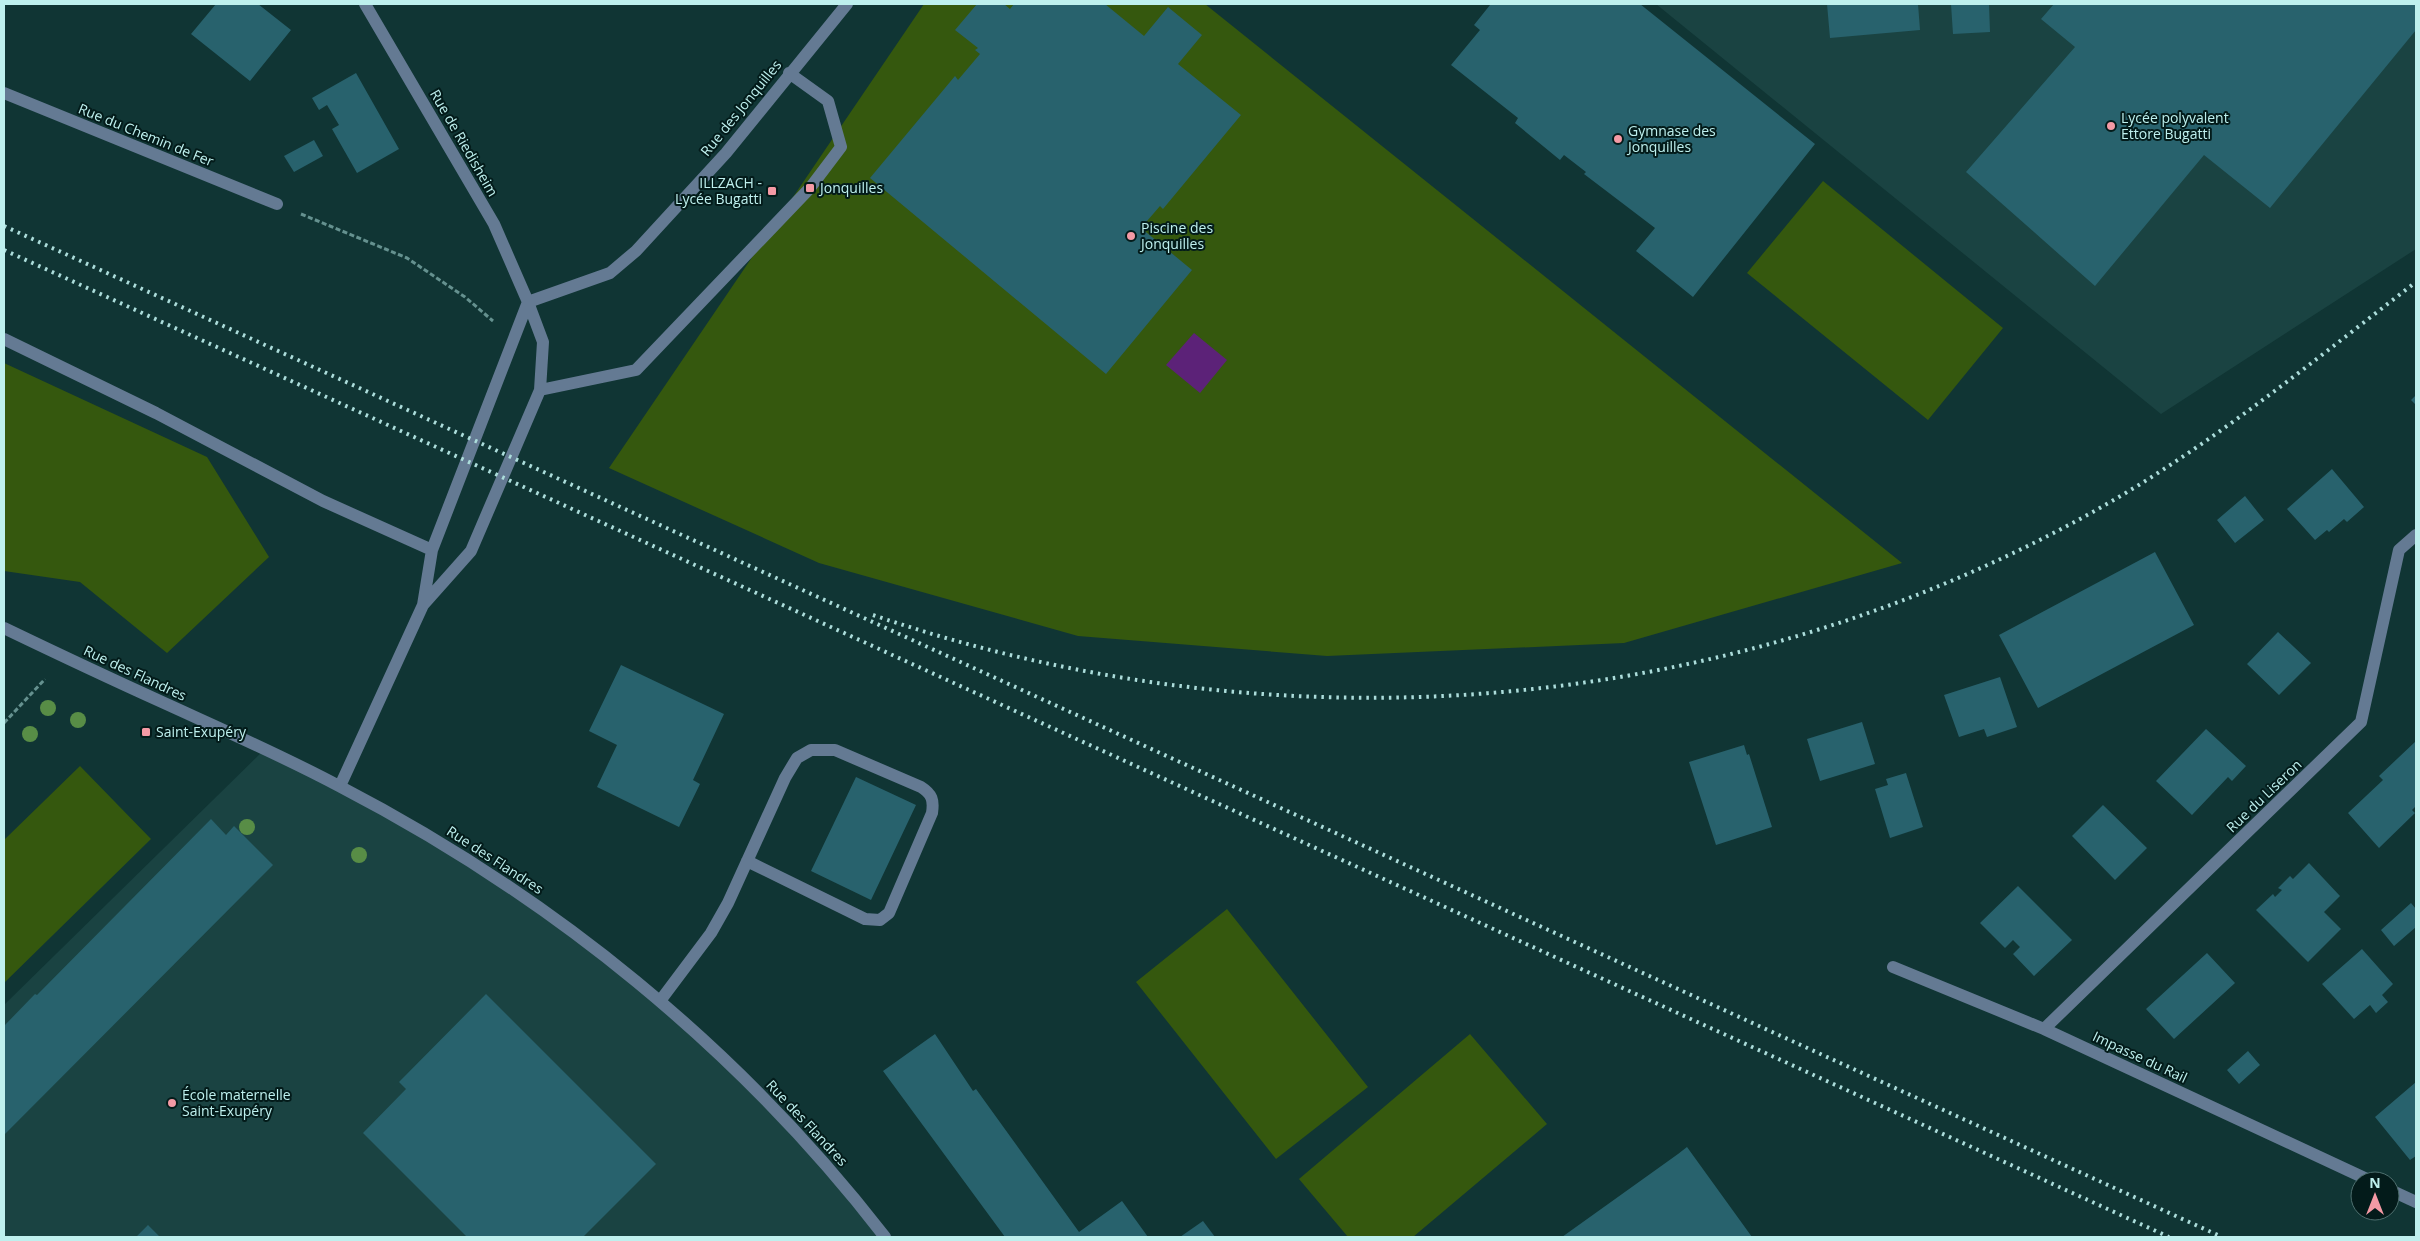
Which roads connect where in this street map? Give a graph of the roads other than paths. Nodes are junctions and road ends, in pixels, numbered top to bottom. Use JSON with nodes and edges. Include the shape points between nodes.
{"nodes":[{"id":1,"x":365,"y":4,"type":"edge"},
{"id":2,"x":846,"y":4,"type":"edge"},
{"id":3,"x":789,"y":72,"type":"junction"},
{"id":4,"x":4,"y":93,"type":"edge"},
{"id":5,"x":277,"y":204,"type":"road end"},
{"id":6,"x":528,"y":302,"type":"junction"},
{"id":7,"x":4,"y":339,"type":"edge"},
{"id":8,"x":540,"y":390,"type":"junction"},
{"id":9,"x":2416,"y":535,"type":"edge"},
{"id":10,"x":432,"y":550,"type":"junction"},
{"id":11,"x":422,"y":605,"type":"junction"},
{"id":12,"x":4,"y":628,"type":"edge"},
{"id":13,"x":340,"y":786,"type":"junction"},
{"id":14,"x":747,"y":862,"type":"junction"},
{"id":15,"x":1893,"y":966,"type":"dead end"},
{"id":16,"x":660,"y":1001,"type":"junction"},
{"id":17,"x":2044,"y":1029,"type":"junction"},
{"id":18,"x":2350,"y":1171,"type":"edge"},
{"id":19,"x":2400,"y":1195,"type":"edge"},
{"id":20,"x":2416,"y":1202,"type":"edge"},
{"id":21,"x":885,"y":1237,"type":"edge"}],
"edges":[{"from":1,"to":6,"type":"street","name":"Rue de Riedisheim","via":[[494,224]]},
{"from":2,"to":3,"type":"street","name":"Rue des Jonquilles"},
{"from":3,"to":6,"type":"street","name":"Rue des Jonquilles","via":[[726,153],[636,251],[610,273]]},
{"from":3,"to":8,"type":"street","via":[[828,101],[841,147],[810,188],[636,370]]},
{"from":4,"to":5,"type":"street","name":"Rue du Chemin de Fer"},
{"from":6,"to":8,"type":"street","name":"Rue de Riedisheim","via":[[543,342]]},
{"from":6,"to":10,"type":"street"},
{"from":7,"to":10,"type":"street","via":[[156,413],[323,501]]},
{"from":8,"to":11,"type":"street","name":"Rue de Riedisheim","via":[[471,551]]},
{"from":9,"to":17,"type":"street","name":"Rue du Liseron","via":[[2399,550],[2361,722]]},
{"from":10,"to":11,"type":"street"},
{"from":11,"to":13,"type":"street"},
{"from":12,"to":13,"type":"street","name":"Rue des Flandres"},
{"from":13,"to":16,"type":"street","name":"Rue des Flandres","via":[[511,886],[568,926]]},
{"from":14,"to":14,"type":"street","via":[[865,919],[880,920],[888,913],[934,803],[930,793],[921,787],[835,750],[812,750],[797,758],[785,778]]},
{"from":14,"to":16,"type":"street","via":[[711,933]]},
{"from":15,"to":17,"type":"street","name":"Impasse du Rail"},
{"from":16,"to":21,"type":"street","name":"Rue des Flandres","via":[[811,1146]]},
{"from":17,"to":18,"type":"street","name":"Impasse du Rail"},
{"from":19,"to":20,"type":"street"}]}
